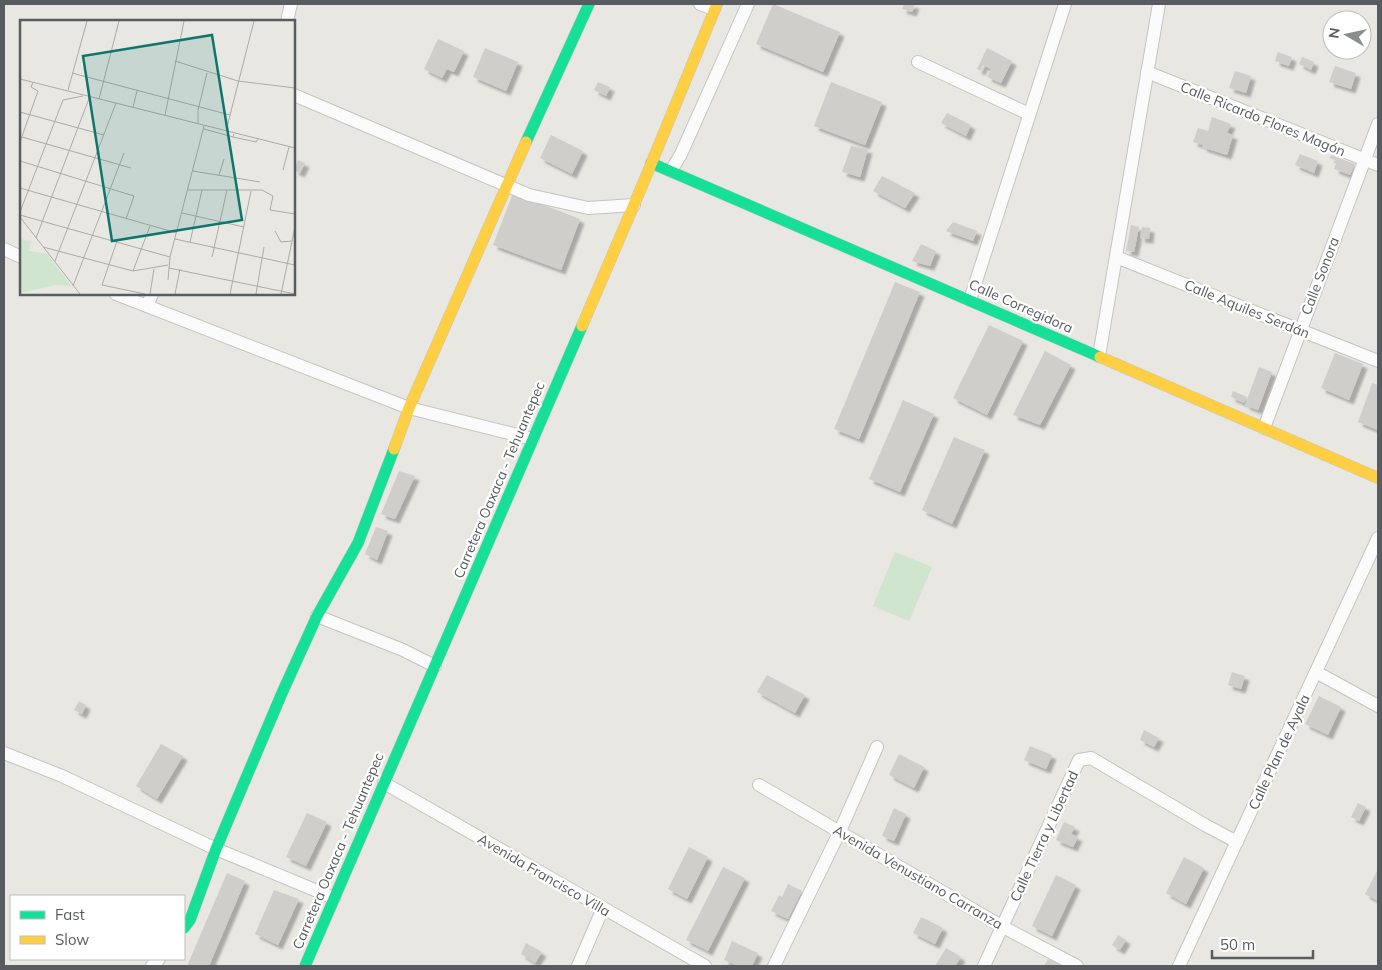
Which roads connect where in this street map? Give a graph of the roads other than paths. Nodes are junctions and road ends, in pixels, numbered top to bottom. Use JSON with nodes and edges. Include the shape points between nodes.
{"nodes":[{"id":1,"x":292,"y":4,"type":"edge"},
{"id":2,"x":589,"y":4,"type":"edge"},
{"id":3,"x":700,"y":4,"type":"edge"},
{"id":4,"x":748,"y":4,"type":"edge"},
{"id":5,"x":1065,"y":4,"type":"edge"},
{"id":6,"x":1159,"y":4,"type":"edge"},
{"id":7,"x":715,"y":7,"type":"edge"},
{"id":8,"x":286,"y":20,"type":"edge"},
{"id":9,"x":918,"y":62,"type":"dead end"},
{"id":10,"x":1147,"y":72,"type":"junction"},
{"id":11,"x":295,"y":96,"type":"edge"},
{"id":12,"x":1029,"y":114,"type":"junction"},
{"id":13,"x":1378,"y":124,"type":"edge"},
{"id":14,"x":1364,"y":160,"type":"junction"},
{"id":15,"x":651,"y":163,"type":"junction"},
{"id":16,"x":1378,"y":165,"type":"edge"},
{"id":17,"x":671,"y":172,"type":"junction"},
{"id":18,"x":507,"y":186,"type":"junction"},
{"id":19,"x":634,"y":205,"type":"junction"},
{"id":20,"x":4,"y":249,"type":"edge"},
{"id":21,"x":20,"y":257,"type":"edge"},
{"id":22,"x":1116,"y":257,"type":"junction"},
{"id":23,"x":122,"y":295,"type":"edge"},
{"id":24,"x":150,"y":300,"type":"edge"},
{"id":25,"x":970,"y":300,"type":"junction"},
{"id":26,"x":1300,"y":330,"type":"junction"},
{"id":27,"x":1099,"y":356,"type":"junction"},
{"id":28,"x":1378,"y":360,"type":"edge"},
{"id":29,"x":410,"y":408,"type":"junction"},
{"id":30,"x":1264,"y":428,"type":"junction"},
{"id":31,"x":533,"y":439,"type":"junction"},
{"id":32,"x":1378,"y":478,"type":"edge"},
{"id":33,"x":1378,"y":538,"type":"edge"},
{"id":34,"x":317,"y":616,"type":"junction"},
{"id":35,"x":434,"y":666,"type":"junction"},
{"id":36,"x":1316,"y":672,"type":"junction"},
{"id":37,"x":1378,"y":706,"type":"edge"},
{"id":38,"x":877,"y":747,"type":"dead end"},
{"id":39,"x":4,"y":753,"type":"edge"},
{"id":40,"x":384,"y":783,"type":"junction"},
{"id":41,"x":759,"y":785,"type":"dead end"},
{"id":42,"x":840,"y":831,"type":"junction"},
{"id":43,"x":1237,"y":842,"type":"junction"},
{"id":44,"x":216,"y":849,"type":"junction"},
{"id":45,"x":334,"y":898,"type":"junction"},
{"id":46,"x":603,"y":908,"type":"junction"},
{"id":47,"x":185,"y":927,"type":"edge"},
{"id":48,"x":1003,"y":927,"type":"junction"},
{"id":49,"x":308,"y":965,"type":"edge"},
{"id":50,"x":578,"y":966,"type":"edge"},
{"id":51,"x":705,"y":966,"type":"edge"},
{"id":52,"x":774,"y":966,"type":"edge"},
{"id":53,"x":984,"y":966,"type":"edge"},
{"id":54,"x":1078,"y":966,"type":"edge"},
{"id":55,"x":1179,"y":966,"type":"edge"}],
"edges":[{"from":1,"to":8,"type":"street"},
{"from":2,"to":18,"type":"street"},
{"from":3,"to":7,"type":"street"},
{"from":4,"to":17,"type":"street"},
{"from":5,"to":12,"type":"street"},
{"from":6,"to":10,"type":"street"},
{"from":7,"to":15,"type":"street","name":"Carretera Oaxaca - Tehuantepec"},
{"from":9,"to":12,"type":"street"},
{"from":10,"to":14,"type":"street","name":"Calle Ricardo Flores Magón"},
{"from":10,"to":22,"type":"street"},
{"from":11,"to":18,"type":"street"},
{"from":12,"to":25,"type":"street"},
{"from":13,"to":14,"type":"street","name":"Calle Sonora"},
{"from":14,"to":16,"type":"street","name":"Calle Ricardo Flores Magón"},
{"from":14,"to":26,"type":"street","name":"Calle Sonora"},
{"from":15,"to":17,"type":"street","name":"Calle Corregidora"},
{"from":15,"to":19,"type":"street","name":"Carretera Oaxaca - Tehuantepec"},
{"from":17,"to":25,"type":"street","name":"Calle Corregidora"},
{"from":18,"to":19,"type":"street","via":[[529,195],[588,208]]},
{"from":18,"to":29,"type":"street"},
{"from":19,"to":31,"type":"street","name":"Carretera Oaxaca - Tehuantepec"},
{"from":20,"to":21,"type":"street"},
{"from":22,"to":26,"type":"street","name":"Calle Aquiles Serdán"},
{"from":22,"to":27,"type":"street"},
{"from":23,"to":24,"type":"street"},
{"from":24,"to":29,"type":"street"},
{"from":25,"to":27,"type":"street","name":"Calle Corregidora"},
{"from":26,"to":28,"type":"street","name":"Calle Aquiles Serdán"},
{"from":26,"to":30,"type":"street","name":"Calle Sonora"},
{"from":27,"to":30,"type":"street","name":"Calle Corregidora"},
{"from":29,"to":31,"type":"street"},
{"from":29,"to":34,"type":"street","via":[[358,543]]},
{"from":30,"to":32,"type":"street","name":"Calle Corregidora"},
{"from":31,"to":35,"type":"street","name":"Carretera Oaxaca - Tehuantepec"},
{"from":33,"to":36,"type":"street","name":"Calle Plan de Ayala"},
{"from":34,"to":35,"type":"street","via":[[403,650]]},
{"from":34,"to":44,"type":"street"},
{"from":35,"to":40,"type":"street","name":"Carretera Oaxaca - Tehuantepec"},
{"from":36,"to":37,"type":"street"},
{"from":36,"to":43,"type":"street","name":"Calle Plan de Ayala"},
{"from":38,"to":42,"type":"street"},
{"from":39,"to":44,"type":"street","via":[[62,776]]},
{"from":40,"to":45,"type":"street","name":"Carretera Oaxaca - Tehuantepec"},
{"from":40,"to":46,"type":"street","name":"Avenida Francisco Villa"},
{"from":41,"to":42,"type":"street","name":"Avenida Venustiano Carranza"},
{"from":42,"to":48,"type":"street","name":"Avenida Venustiano Carranza"},
{"from":42,"to":52,"type":"street"},
{"from":43,"to":48,"type":"street","name":"Calle Tierra y Libertad","via":[[1091,758],[1079,760]]},
{"from":43,"to":55,"type":"street","name":"Calle Plan de Ayala"},
{"from":44,"to":45,"type":"street"},
{"from":44,"to":47,"type":"street"},
{"from":45,"to":49,"type":"street","name":"Carretera Oaxaca - Tehuantepec"},
{"from":46,"to":50,"type":"street"},
{"from":46,"to":51,"type":"street","name":"Avenida Francisco Villa"},
{"from":48,"to":53,"type":"street","name":"Calle Tierra y Libertad"},
{"from":48,"to":54,"type":"street","name":"Avenida Venustiano Carranza"}]}
